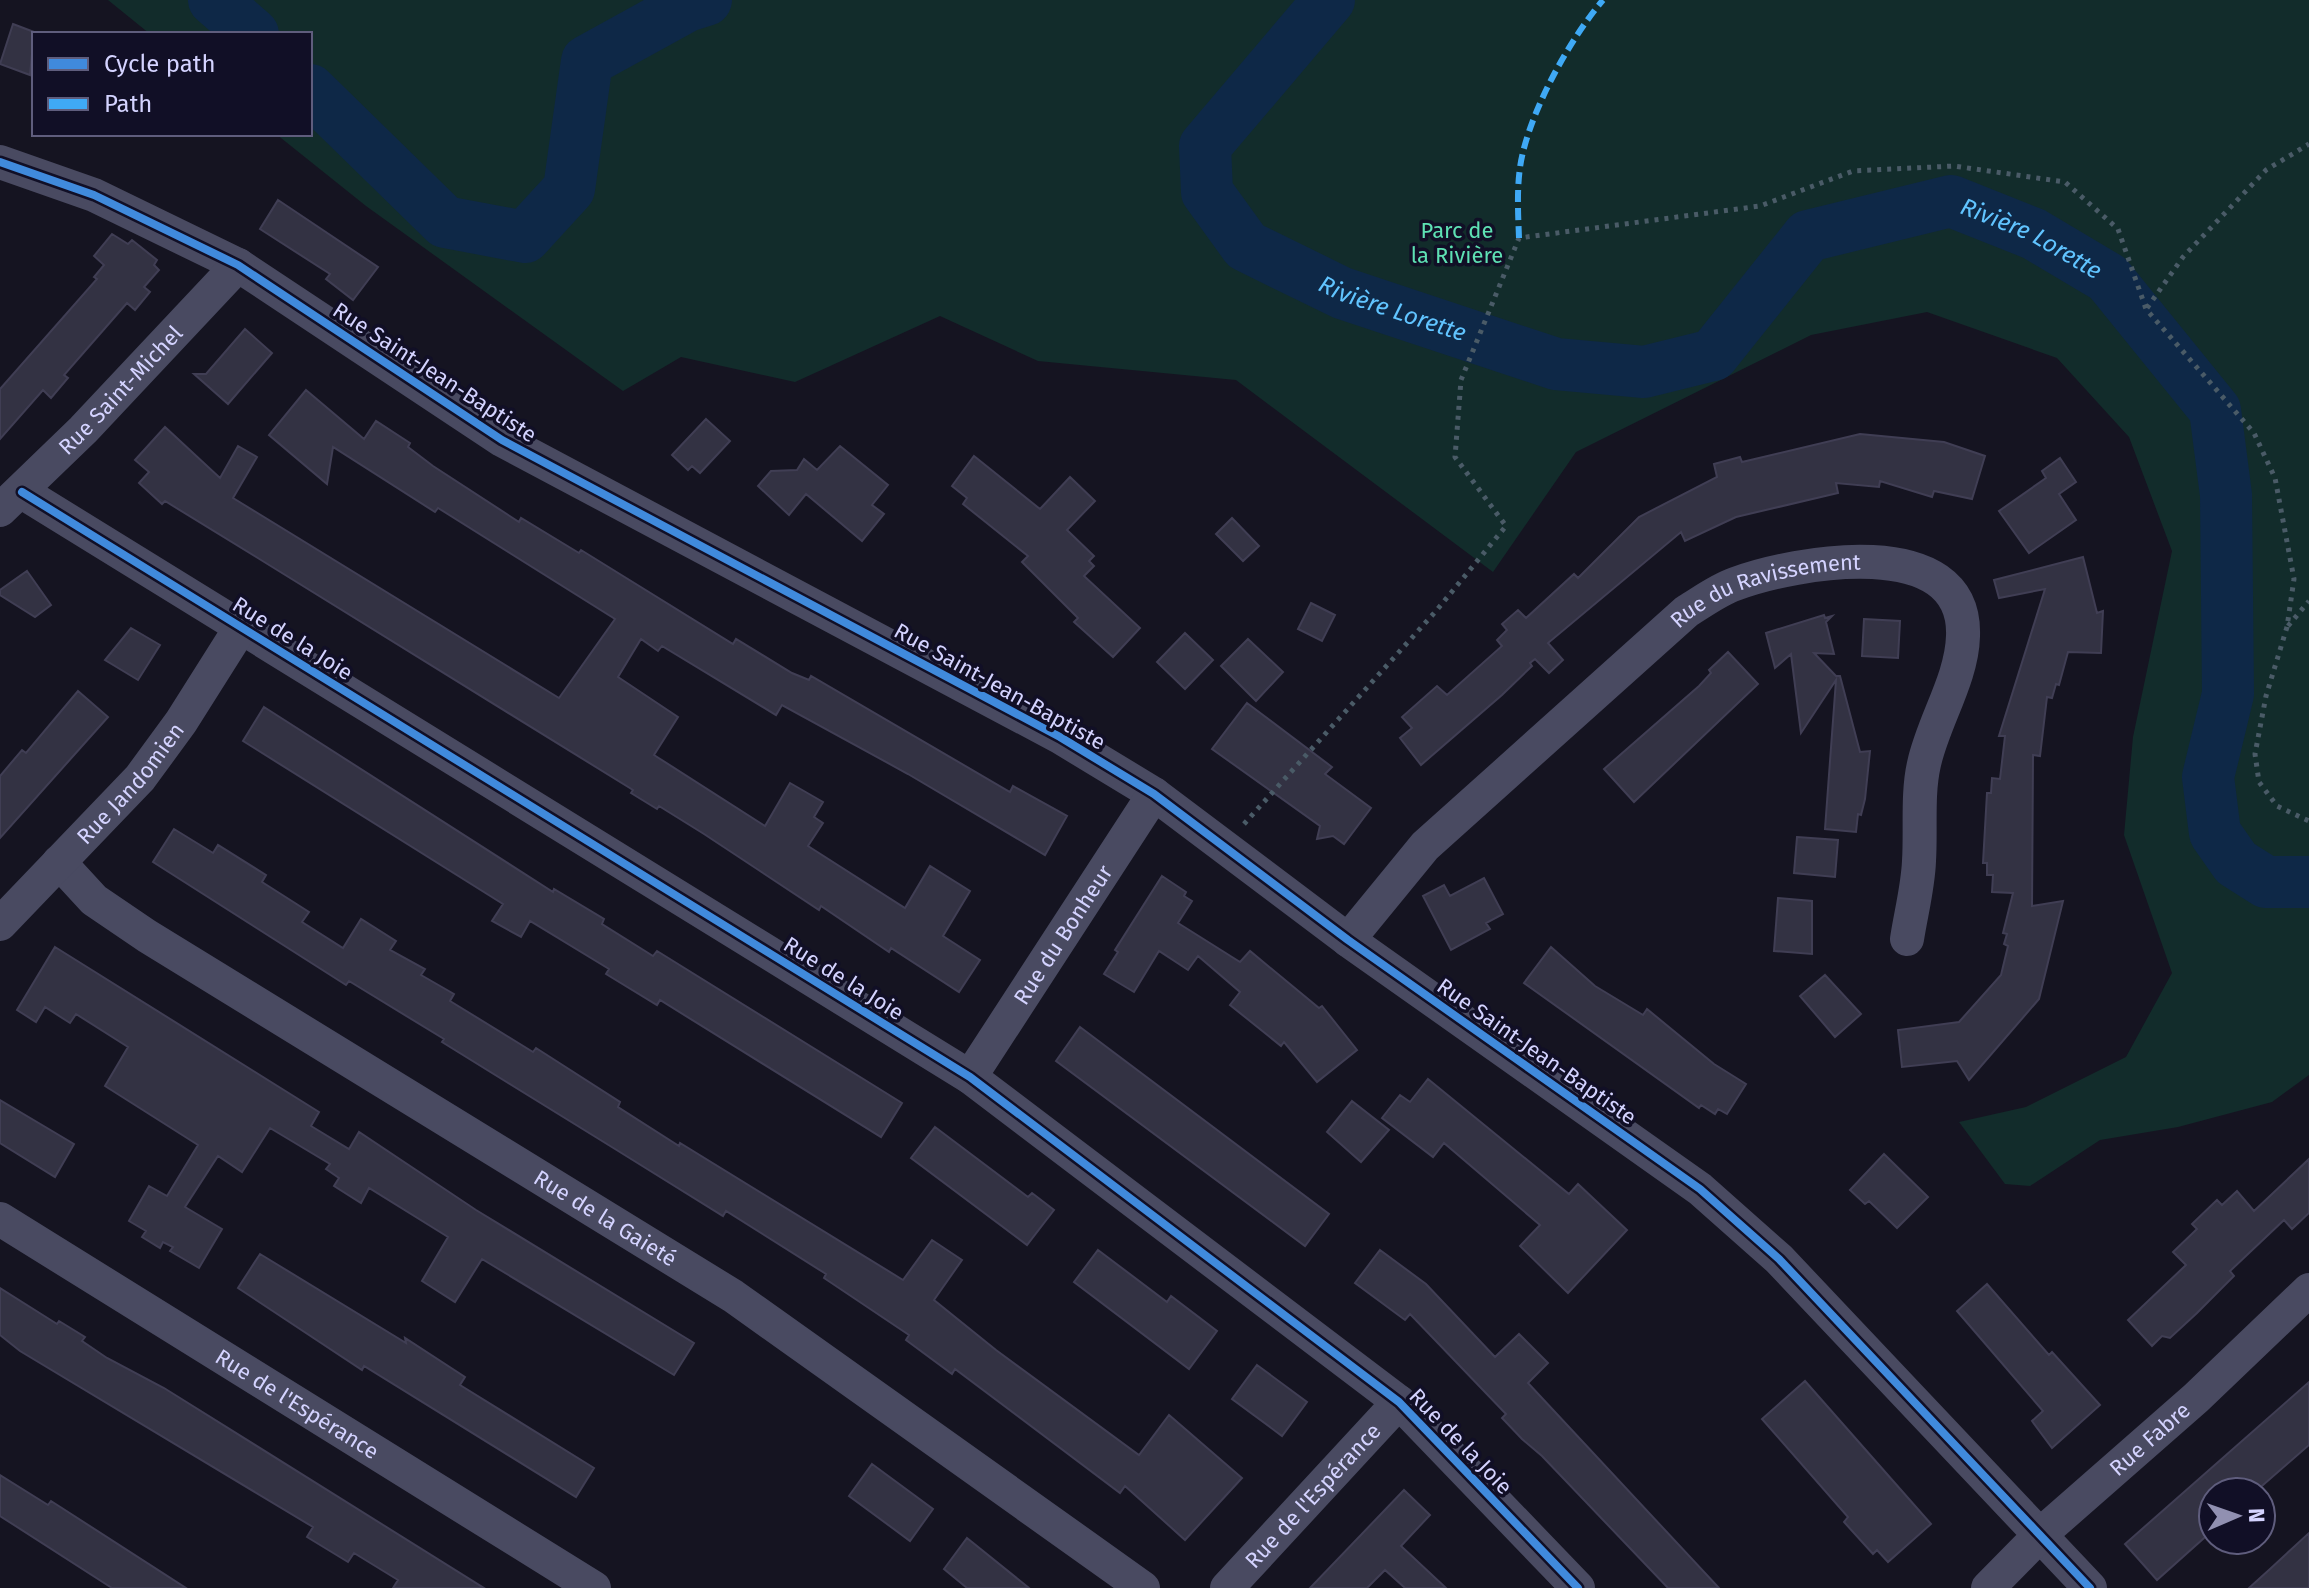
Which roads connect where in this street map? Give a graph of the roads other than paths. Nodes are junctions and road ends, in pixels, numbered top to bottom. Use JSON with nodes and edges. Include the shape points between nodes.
{"nodes":[{"id":1,"x":0,"y":162,"type":"edge"},
{"id":2,"x":238,"y":265,"type":"junction"},
{"id":3,"x":11,"y":501,"type":"edge"},
{"id":4,"x":241,"y":627,"type":"junction"},
{"id":5,"x":1154,"y":794,"type":"junction"},
{"id":6,"x":59,"y":862,"type":"junction"},
{"id":7,"x":0,"y":924,"type":"edge"},
{"id":8,"x":1907,"y":939,"type":"dead end"},
{"id":9,"x":1348,"y":940,"type":"junction"},
{"id":10,"x":970,"y":1077,"type":"junction"},
{"id":11,"x":0,"y":1219,"type":"edge"},
{"id":12,"x":2309,"y":1290,"type":"edge"},
{"id":13,"x":1399,"y":1402,"type":"junction"},
{"id":14,"x":2042,"y":1533,"type":"junction"},
{"id":15,"x":594,"y":1588,"type":"edge"},
{"id":16,"x":1143,"y":1588,"type":"edge"},
{"id":17,"x":1227,"y":1588,"type":"edge"},
{"id":18,"x":1578,"y":1588,"type":"edge"},
{"id":19,"x":1988,"y":1588,"type":"edge"},
{"id":20,"x":2090,"y":1588,"type":"edge"}],
"edges":[{"from":1,"to":2,"type":"street","name":"Rue Saint-Jean-Baptiste","via":[[94,195]]},
{"from":2,"to":3,"type":"street","name":"Rue Saint-Michel"},
{"from":2,"to":5,"type":"street","name":"Rue Saint-Jean-Baptiste","via":[[502,440],[1060,737]]},
{"from":3,"to":4,"type":"street","name":"Rue de la Joie"},
{"from":4,"to":6,"type":"street","name":"Rue Jandomien","via":[[140,778]]},
{"from":4,"to":10,"type":"street","name":"Rue de la Joie"},
{"from":5,"to":9,"type":"street","name":"Rue Saint-Jean-Baptiste"},
{"from":5,"to":10,"type":"street","name":"Rue du Bonheur"},
{"from":6,"to":7,"type":"street","name":"Rue Jandomien"},
{"from":6,"to":16,"type":"street","name":"Rue de la Gaieté","via":[[94,900],[147,936],[733,1296]]},
{"from":8,"to":9,"type":"street","name":"Rue du Ravissement","via":[[1919,866],[1923,765],[1964,636],[1958,607],[1945,586],[1923,569],[1829,562],[1732,585],[1687,611],[1425,846]]},
{"from":9,"to":14,"type":"street","name":"Rue Saint-Jean-Baptiste","via":[[1700,1189],[1779,1259]]},
{"from":10,"to":13,"type":"street","name":"Rue de la Joie"},
{"from":11,"to":15,"type":"street","name":"Rue de l'Espérance"},
{"from":12,"to":14,"type":"street","name":"Rue Fabre"},
{"from":13,"to":17,"type":"street","name":"Rue de l'Espérance"},
{"from":13,"to":18,"type":"street","name":"Rue de la Joie"},
{"from":14,"to":19,"type":"street","name":"Rue Fabre"},
{"from":14,"to":20,"type":"street","name":"Rue Saint-Jean-Baptiste"}]}
